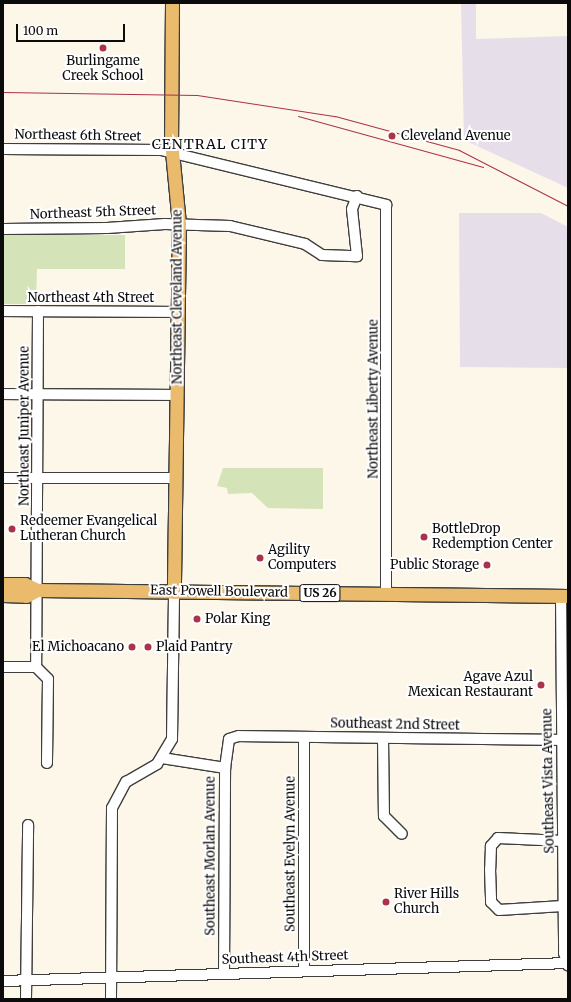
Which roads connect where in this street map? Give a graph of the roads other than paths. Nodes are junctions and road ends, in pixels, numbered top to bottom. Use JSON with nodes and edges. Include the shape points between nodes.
{"nodes":[{"id":1,"x":172,"y":3,"type":"edge"},
{"id":2,"x":3,"y":149,"type":"edge"},
{"id":3,"x":172,"y":153,"type":"junction"},
{"id":4,"x":357,"y":196,"type":"junction"},
{"id":5,"x":386,"y":205,"type":"joint"},
{"id":6,"x":179,"y":224,"type":"junction"},
{"id":7,"x":3,"y":229,"type":"edge"},
{"id":8,"x":3,"y":311,"type":"edge"},
{"id":9,"x":38,"y":311,"type":"junction"},
{"id":10,"x":179,"y":312,"type":"junction"},
{"id":11,"x":3,"y":394,"type":"edge"},
{"id":12,"x":38,"y":394,"type":"junction"},
{"id":13,"x":178,"y":395,"type":"junction"},
{"id":14,"x":3,"y":478,"type":"edge"},
{"id":15,"x":38,"y":478,"type":"junction"},
{"id":16,"x":177,"y":478,"type":"junction"},
{"id":17,"x":3,"y":584,"type":"edge"},
{"id":18,"x":37,"y":590,"type":"junction"},
{"id":19,"x":174,"y":592,"type":"junction"},
{"id":20,"x":386,"y":594,"type":"junction"},
{"id":21,"x":3,"y":595,"type":"edge"},
{"id":22,"x":565,"y":596,"type":"edge"},
{"id":23,"x":3,"y":667,"type":"edge"},
{"id":24,"x":36,"y":667,"type":"junction"},
{"id":25,"x":304,"y":737,"type":"junction"},
{"id":26,"x":383,"y":738,"type":"junction"},
{"id":27,"x":229,"y":739,"type":"joint"},
{"id":28,"x":561,"y":740,"type":"junction"},
{"id":29,"x":162,"y":758,"type":"junction"},
{"id":30,"x":47,"y":763,"type":"dead end"},
{"id":31,"x":225,"y":768,"type":"junction"},
{"id":32,"x":28,"y":824,"type":"dead end"},
{"id":33,"x":402,"y":834,"type":"dead end"},
{"id":34,"x":563,"y":841,"type":"junction"},
{"id":35,"x":563,"y":906,"type":"junction"},
{"id":36,"x":568,"y":964,"type":"edge"},
{"id":37,"x":304,"y":971,"type":"junction"},
{"id":38,"x":224,"y":974,"type":"junction"},
{"id":39,"x":111,"y":977,"type":"junction"},
{"id":40,"x":27,"y":980,"type":"junction"},
{"id":41,"x":3,"y":981,"type":"edge"},
{"id":42,"x":26,"y":999,"type":"edge"},
{"id":43,"x":111,"y":999,"type":"edge"}],
"edges":[{"from":1,"to":3,"type":"main road","name":"Northeast Cleveland Avenue"},
{"from":2,"to":3,"type":"street","name":"Northeast 6th Street"},
{"from":3,"to":4,"type":"street","name":"Northeast 6th Street"},
{"from":3,"to":6,"type":"main road","name":"Northeast Cleveland Avenue"},
{"from":4,"to":5,"type":"street","name":"Northeast 6th Street"},
{"from":4,"to":6,"type":"street","name":"Northeast 5th Street","via":[[352,215],[356,227],[356,256],[322,255],[305,244],[236,227]]},
{"from":5,"to":20,"type":"street","name":"Northeast Liberty Avenue"},
{"from":6,"to":7,"type":"street","name":"Northeast 5th Street"},
{"from":6,"to":10,"type":"main road","name":"Northeast Cleveland Avenue"},
{"from":8,"to":9,"type":"street","name":"Northeast 4th Street"},
{"from":9,"to":10,"type":"street","name":"Northeast 4th Street"},
{"from":9,"to":12,"type":"street","name":"Northeast Juniper Avenue"},
{"from":10,"to":13,"type":"main road","name":"Northeast Cleveland Avenue"},
{"from":11,"to":12,"type":"street"},
{"from":12,"to":13,"type":"street"},
{"from":12,"to":15,"type":"street","name":"Northeast Juniper Avenue"},
{"from":13,"to":16,"type":"main road","name":"Northeast Cleveland Avenue"},
{"from":14,"to":15,"type":"street"},
{"from":15,"to":16,"type":"street"},
{"from":15,"to":18,"type":"street","name":"Northeast Juniper Avenue"},
{"from":16,"to":19,"type":"main road","name":"Northeast Cleveland Avenue"},
{"from":17,"to":18,"type":"main road","name":"East Powell Boulevard","number":"US 26","via":[[26,584]]},
{"from":18,"to":19,"type":"main road","name":"East Powell Boulevard","number":"US 26"},
{"from":18,"to":21,"type":"main road","name":"East Powell Boulevard","number":"US 26","via":[[26,596]]},
{"from":18,"to":24,"type":"street","name":"Northeast Juniper Avenue"},
{"from":19,"to":20,"type":"main road","name":"East Powell Boulevard","number":"US 26"},
{"from":19,"to":29,"type":"street","via":[[173,729]]},
{"from":20,"to":22,"type":"main road","name":"East Powell Boulevard","number":"US 26"},
{"from":22,"to":28,"type":"street","name":"Southeast Vista Avenue"},
{"from":23,"to":24,"type":"street"},
{"from":24,"to":30,"type":"street","via":[[48,679]]},
{"from":25,"to":26,"type":"street","name":"Southeast 2nd Street"},
{"from":25,"to":27,"type":"street","name":"Southeast 2nd Street","via":[[239,736]]},
{"from":25,"to":37,"type":"street","name":"Southeast Evelyn Avenue"},
{"from":26,"to":28,"type":"street","name":"Southeast 2nd Street"},
{"from":26,"to":33,"type":"street","via":[[384,816]]},
{"from":27,"to":31,"type":"street","name":"Southeast Morlan Avenue"},
{"from":28,"to":34,"type":"street","name":"Southeast Vista Avenue"},
{"from":29,"to":31,"type":"street"},
{"from":29,"to":39,"type":"street","via":[[122,787],[112,808]]},
{"from":31,"to":38,"type":"street","name":"Southeast Morlan Avenue"},
{"from":32,"to":40,"type":"street"},
{"from":34,"to":35,"type":"street","name":"Southeast Vista Avenue"},
{"from":34,"to":35,"type":"street","via":[[498,838],[491,846],[490,869],[491,902],[499,910]]},
{"from":35,"to":36,"type":"street","name":"Southeast Vista Avenue","via":[[564,953]]},
{"from":36,"to":37,"type":"street","name":"Southeast 4th Street"},
{"from":37,"to":38,"type":"street","name":"Southeast 4th Street"},
{"from":38,"to":39,"type":"street","name":"Southeast 4th Street"},
{"from":39,"to":40,"type":"street","name":"Southeast 4th Street"},
{"from":39,"to":43,"type":"street"},
{"from":40,"to":41,"type":"street","name":"Southeast 4th Street"},
{"from":40,"to":42,"type":"street"}]}
